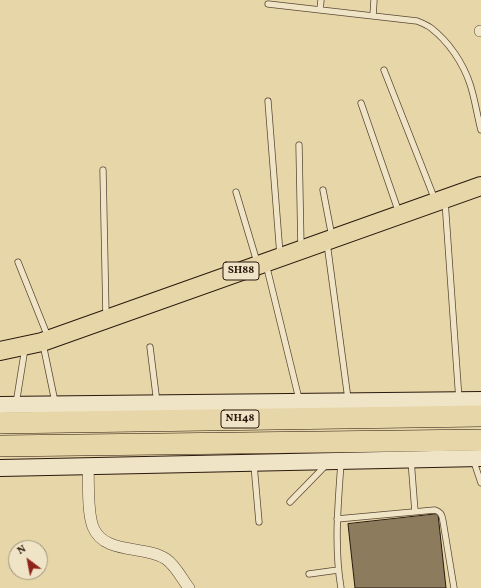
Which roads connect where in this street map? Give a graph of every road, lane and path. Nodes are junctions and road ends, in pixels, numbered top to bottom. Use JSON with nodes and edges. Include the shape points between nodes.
{"nodes":[{"id":1,"x":321,"y":0,"type":"edge"},
{"id":2,"x":374,"y":0,"type":"edge"},
{"id":3,"x":268,"y":4,"type":"dead end"},
{"id":4,"x":320,"y":10,"type":"junction"},
{"id":5,"x":373,"y":16,"type":"junction"},
{"id":6,"x":384,"y":70,"type":"dead end"},
{"id":7,"x":268,"y":101,"type":"dead end"},
{"id":8,"x":361,"y":102,"type":"dead end"},
{"id":9,"x":481,"y":130,"type":"edge"},
{"id":10,"x":300,"y":145,"type":"dead end"},
{"id":11,"x":103,"y":170,"type":"dead end"},
{"id":12,"x":481,"y":186,"type":"edge"},
{"id":13,"x":323,"y":190,"type":"dead end"},
{"id":14,"x":236,"y":192,"type":"dead end"},
{"id":15,"x":440,"y":201,"type":"junction"},
{"id":16,"x":400,"y":215,"type":"junction"},
{"id":17,"x":329,"y":240,"type":"junction"},
{"id":18,"x":301,"y":250,"type":"junction"},
{"id":19,"x":18,"y":262,"type":"dead end"},
{"id":20,"x":268,"y":262,"type":"junction"},
{"id":21,"x":106,"y":319,"type":"junction"},
{"id":22,"x":39,"y":342,"type":"junction"},
{"id":23,"x":150,"y":347,"type":"dead end"},
{"id":24,"x":0,"y":351,"type":"edge"},
{"id":25,"x":459,"y":400,"type":"junction"},
{"id":26,"x":481,"y":400,"type":"edge"},
{"id":27,"x":348,"y":401,"type":"junction"},
{"id":28,"x":300,"y":402,"type":"junction"},
{"id":29,"x":157,"y":403,"type":"junction"},
{"id":30,"x":56,"y":404,"type":"junction"},
{"id":31,"x":0,"y":405,"type":"edge"},
{"id":32,"x":16,"y":405,"type":"junction"},
{"id":33,"x":481,"y":416,"type":"edge"},
{"id":34,"x":0,"y":423,"type":"edge"},
{"id":35,"x":0,"y":446,"type":"edge"},
{"id":36,"x":478,"y":452,"type":"edge"},
{"id":37,"x":411,"y":459,"type":"junction"},
{"id":38,"x":335,"y":461,"type":"junction"},
{"id":39,"x":254,"y":463,"type":"junction"},
{"id":40,"x":88,"y":466,"type":"junction"},
{"id":41,"x":0,"y":468,"type":"edge"},
{"id":42,"x":481,"y":483,"type":"edge"},
{"id":43,"x":290,"y":502,"type":"dead end"},
{"id":44,"x":415,"y":512,"type":"junction"},
{"id":45,"x":338,"y":519,"type":"junction"},
{"id":46,"x":259,"y":522,"type":"dead end"},
{"id":47,"x":338,"y":570,"type":"junction"},
{"id":48,"x":309,"y":574,"type":"dead end"},
{"id":49,"x":188,"y":588,"type":"edge"},
{"id":50,"x":341,"y":588,"type":"edge"},
{"id":51,"x":454,"y":588,"type":"edge"}],
"edges":[{"from":1,"to":4,"type":"lane"},
{"from":2,"to":5,"type":"lane"},
{"from":3,"to":4,"type":"lane"},
{"from":4,"to":5,"type":"lane"},
{"from":5,"to":9,"type":"lane","via":[[417,21],[430,27],[444,39],[464,69]]},
{"from":6,"to":15,"type":"lane"},
{"from":7,"to":20,"type":"lane"},
{"from":8,"to":16,"type":"lane"},
{"from":10,"to":18,"type":"lane"},
{"from":11,"to":21,"type":"lane"},
{"from":12,"to":15,"type":"main road","number":"SH88"},
{"from":13,"to":17,"type":"lane"},
{"from":14,"to":20,"type":"lane"},
{"from":15,"to":16,"type":"main road","number":"SH88"},
{"from":15,"to":25,"type":"lane"},
{"from":16,"to":17,"type":"main road","number":"SH88"},
{"from":17,"to":18,"type":"main road","number":"SH88"},
{"from":17,"to":27,"type":"lane"},
{"from":18,"to":20,"type":"main road","number":"SH88"},
{"from":19,"to":22,"type":"lane"},
{"from":20,"to":21,"type":"main road","number":"SH88"},
{"from":20,"to":28,"type":"lane"},
{"from":21,"to":22,"type":"main road","number":"SH88"},
{"from":22,"to":24,"type":"main road","number":"SH88"},
{"from":22,"to":30,"type":"lane"},
{"from":22,"to":32,"type":"lane"},
{"from":23,"to":29,"type":"lane"},
{"from":25,"to":26,"type":"street"},
{"from":25,"to":27,"type":"street"},
{"from":27,"to":28,"type":"street"},
{"from":28,"to":29,"type":"street"},
{"from":29,"to":30,"type":"street"},
{"from":30,"to":32,"type":"street"},
{"from":31,"to":32,"type":"street"},
{"from":33,"to":34,"type":"highway","number":"NH48"},
{"from":35,"to":36,"type":"highway","number":"NH48"},
{"from":36,"to":37,"type":"street"},
{"from":36,"to":42,"type":"lane"},
{"from":37,"to":38,"type":"street"},
{"from":37,"to":44,"type":"lane"},
{"from":38,"to":39,"type":"street"},
{"from":38,"to":43,"type":"lane"},
{"from":38,"to":45,"type":"lane"},
{"from":39,"to":40,"type":"street"},
{"from":39,"to":46,"type":"lane"},
{"from":40,"to":41,"type":"street"},
{"from":40,"to":49,"type":"street","via":[[90,517],[101,539],[115,546],[152,553],[165,559]]},
{"from":44,"to":45,"type":"lane"},
{"from":44,"to":51,"type":"lane","via":[[435,510],[442,515]]},
{"from":45,"to":47,"type":"lane"},
{"from":47,"to":48,"type":"lane"},
{"from":47,"to":50,"type":"lane"}]}
